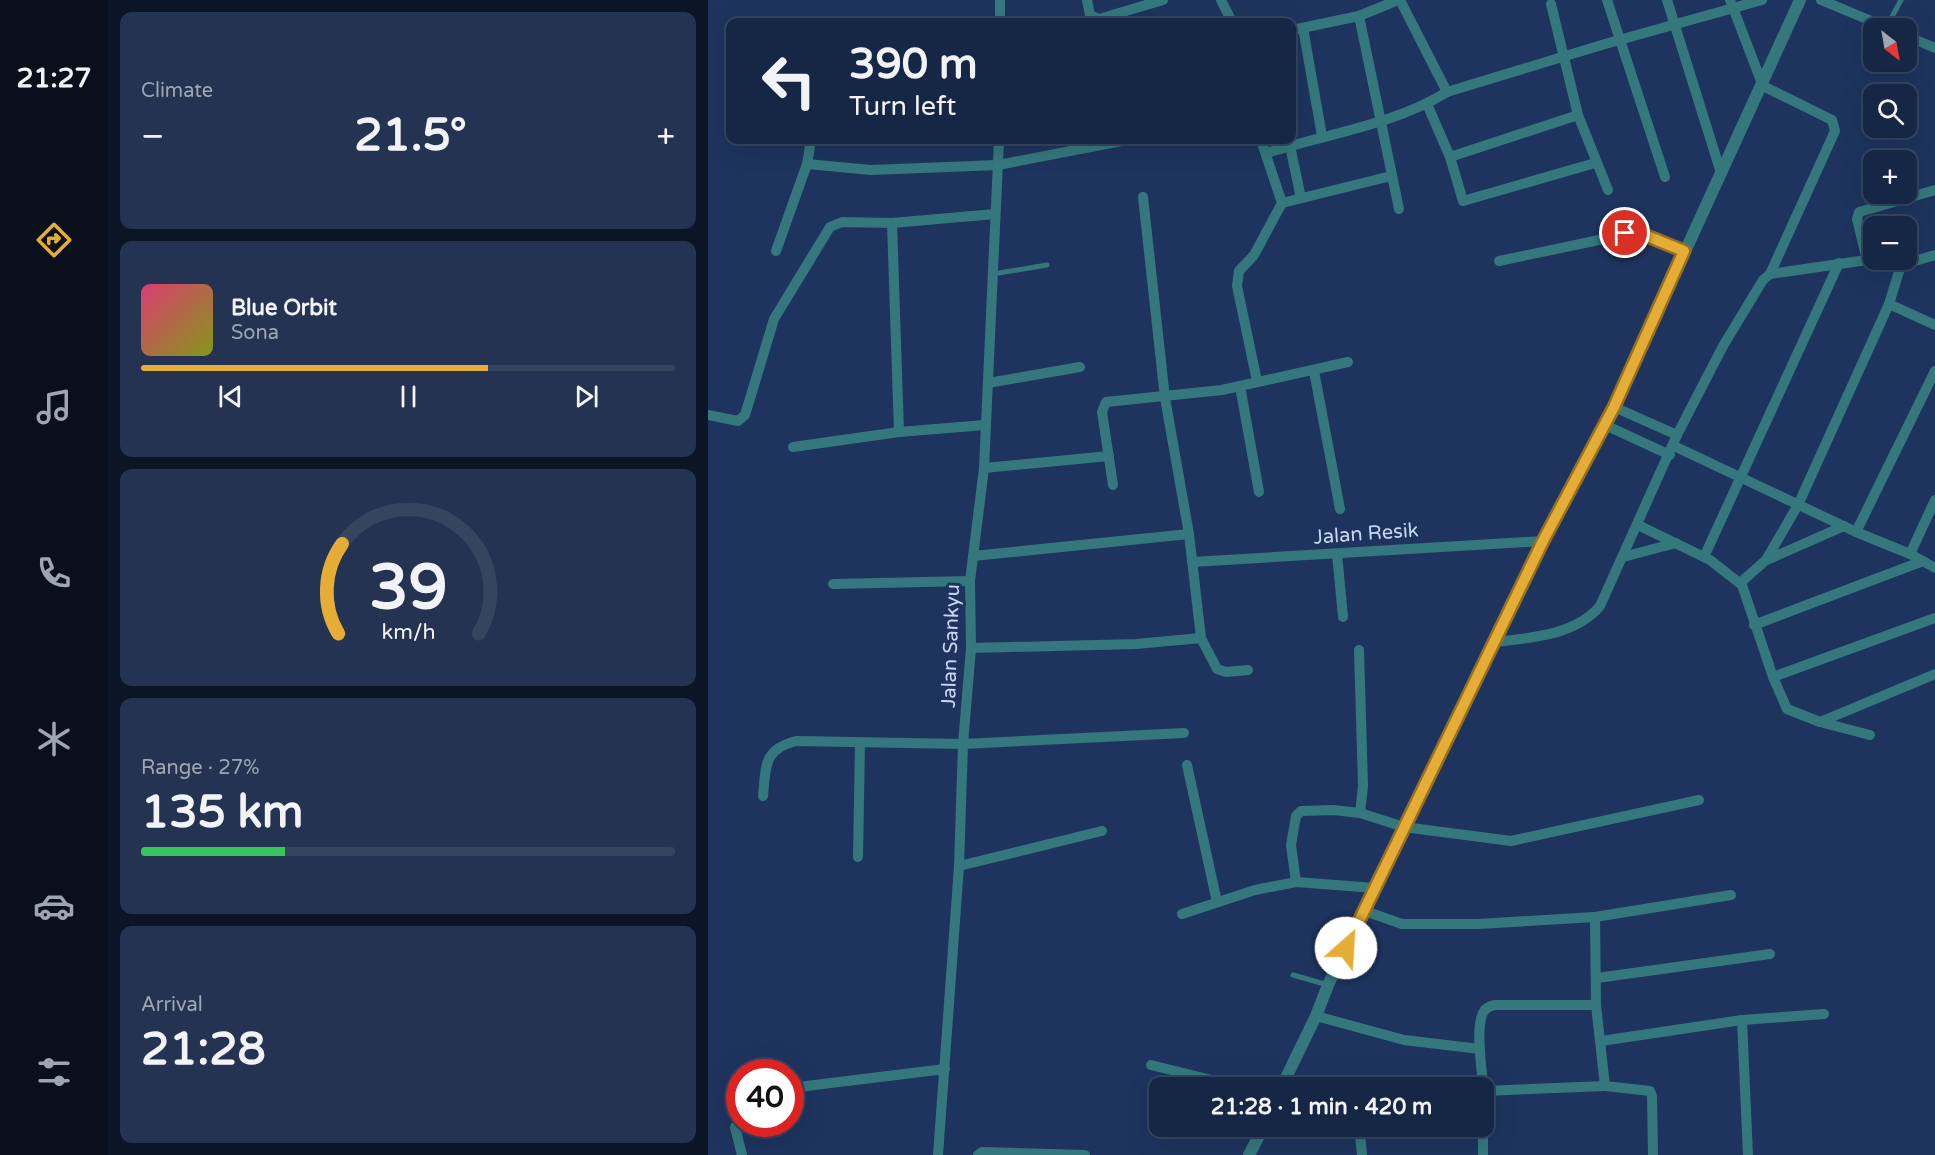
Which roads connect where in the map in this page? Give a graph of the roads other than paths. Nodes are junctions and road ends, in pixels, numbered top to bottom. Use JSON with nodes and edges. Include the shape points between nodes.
{"nodes":[{"id":1,"x":1000,"y":0,"type":"edge"},
{"id":2,"x":1087,"y":0,"type":"edge"},
{"id":3,"x":1163,"y":0,"type":"edge"},
{"id":4,"x":1221,"y":0,"type":"edge"},
{"id":5,"x":1399,"y":0,"type":"edge"},
{"id":6,"x":1607,"y":0,"type":"edge"},
{"id":7,"x":1667,"y":0,"type":"edge"},
{"id":8,"x":1762,"y":0,"type":"edge"},
{"id":9,"x":1800,"y":0,"type":"edge"},
{"id":10,"x":1821,"y":0,"type":"edge"},
{"id":11,"x":1901,"y":0,"type":"edge"},
{"id":12,"x":1146,"y":3,"type":"edge"},
{"id":13,"x":1551,"y":4,"type":"dead end"},
{"id":14,"x":1732,"y":4,"type":"edge"},
{"id":15,"x":1359,"y":16,"type":"junction"},
{"id":16,"x":1000,"y":18,"type":"edge"},
{"id":17,"x":1095,"y":18,"type":"edge"},
{"id":18,"x":1105,"y":18,"type":"edge"},
{"id":19,"x":1230,"y":18,"type":"edge"},
{"id":20,"x":1863,"y":18,"type":"edge"},
{"id":21,"x":1892,"y":18,"type":"edge"},
{"id":22,"x":1674,"y":26,"type":"junction"},
{"id":23,"x":1304,"y":28,"type":"junction"},
{"id":24,"x":1296,"y":29,"type":"edge"},
{"id":25,"x":1622,"y":40,"type":"junction"},
{"id":26,"x":1917,"y":41,"type":"edge"},
{"id":27,"x":1935,"y":48,"type":"edge"},
{"id":28,"x":1563,"y":57,"type":"junction"},
{"id":29,"x":1763,"y":86,"type":"junction"},
{"id":30,"x":1447,"y":92,"type":"junction"},
{"id":31,"x":1427,"y":104,"type":"junction"},
{"id":32,"x":1578,"y":115,"type":"junction"},
{"id":33,"x":1380,"y":121,"type":"junction"},
{"id":34,"x":1322,"y":136,"type":"junction"},
{"id":35,"x":810,"y":144,"type":"edge"},
{"id":36,"x":999,"y":144,"type":"edge"},
{"id":37,"x":1106,"y":144,"type":"edge"},
{"id":38,"x":1263,"y":144,"type":"edge"},
{"id":39,"x":1290,"y":146,"type":"junction"},
{"id":40,"x":1267,"y":153,"type":"junction"},
{"id":41,"x":1450,"y":157,"type":"junction"},
{"id":42,"x":1595,"y":163,"type":"junction"},
{"id":43,"x":807,"y":164,"type":"junction"},
{"id":44,"x":998,"y":165,"type":"junction"},
{"id":45,"x":1721,"y":173,"type":"junction"},
{"id":46,"x":1391,"y":176,"type":"junction"},
{"id":47,"x":1665,"y":177,"type":"dead end"},
{"id":48,"x":1608,"y":190,"type":"dead end"},
{"id":49,"x":1935,"y":190,"type":"edge"},
{"id":50,"x":1143,"y":196,"type":"dead end"},
{"id":51,"x":1301,"y":198,"type":"junction"},
{"id":52,"x":1282,"y":203,"type":"junction"},
{"id":53,"x":1399,"y":209,"type":"dead end"},
{"id":54,"x":995,"y":214,"type":"junction"},
{"id":55,"x":892,"y":223,"type":"junction"},
{"id":56,"x":1863,"y":244,"type":"edge"},
{"id":57,"x":777,"y":250,"type":"dead end"},
{"id":58,"x":1684,"y":251,"type":"junction"},
{"id":59,"x":1935,"y":255,"type":"edge"},
{"id":60,"x":1863,"y":260,"type":"edge"},
{"id":61,"x":1917,"y":260,"type":"edge"},
{"id":62,"x":1499,"y":261,"type":"dead end"},
{"id":63,"x":1839,"y":263,"type":"junction"},
{"id":64,"x":1047,"y":265,"type":"dead end"},
{"id":65,"x":1899,"y":270,"type":"edge"},
{"id":66,"x":1770,"y":274,"type":"junction"},
{"id":67,"x":992,"y":275,"type":"junction"},
{"id":68,"x":1889,"y":304,"type":"junction"},
{"id":69,"x":1935,"y":325,"type":"edge"},
{"id":70,"x":1348,"y":362,"type":"dead end"},
{"id":71,"x":1080,"y":367,"type":"dead end"},
{"id":72,"x":1314,"y":371,"type":"junction"},
{"id":73,"x":1935,"y":371,"type":"edge"},
{"id":74,"x":1257,"y":381,"type":"junction"},
{"id":75,"x":988,"y":383,"type":"junction"},
{"id":76,"x":1240,"y":386,"type":"junction"},
{"id":77,"x":1165,"y":398,"type":"junction"},
{"id":78,"x":1614,"y":407,"type":"junction"},
{"id":79,"x":708,"y":414,"type":"edge"},
{"id":80,"x":986,"y":425,"type":"junction"},
{"id":81,"x":1605,"y":425,"type":"junction"},
{"id":82,"x":898,"y":432,"type":"junction"},
{"id":83,"x":1674,"y":446,"type":"junction"},
{"id":84,"x":793,"y":447,"type":"dead end"},
{"id":85,"x":1109,"y":456,"type":"junction"},
{"id":86,"x":984,"y":468,"type":"junction"},
{"id":87,"x":1743,"y":478,"type":"junction"},
{"id":88,"x":1113,"y":485,"type":"dead end"},
{"id":89,"x":1259,"y":492,"type":"dead end"},
{"id":90,"x":1935,"y":500,"type":"edge"},
{"id":91,"x":1798,"y":505,"type":"junction"},
{"id":92,"x":1340,"y":509,"type":"dead end"},
{"id":93,"x":1638,"y":525,"type":"junction"},
{"id":94,"x":1844,"y":526,"type":"junction"},
{"id":95,"x":1856,"y":532,"type":"junction"},
{"id":96,"x":1189,"y":534,"type":"junction"},
{"id":97,"x":1543,"y":541,"type":"junction"},
{"id":98,"x":1676,"y":543,"type":"junction"},
{"id":99,"x":1337,"y":554,"type":"junction"},
{"id":100,"x":1910,"y":554,"type":"junction"},
{"id":101,"x":973,"y":556,"type":"junction"},
{"id":102,"x":1704,"y":557,"type":"junction"},
{"id":103,"x":1623,"y":558,"type":"junction"},
{"id":104,"x":1766,"y":560,"type":"junction"},
{"id":105,"x":1923,"y":561,"type":"junction"},
{"id":106,"x":1192,"y":562,"type":"junction"},
{"id":107,"x":1935,"y":568,"type":"edge"},
{"id":108,"x":970,"y":581,"type":"junction"},
{"id":109,"x":1740,"y":583,"type":"junction"},
{"id":110,"x":833,"y":584,"type":"dead end"},
{"id":111,"x":1343,"y":617,"type":"dead end"},
{"id":112,"x":1935,"y":618,"type":"edge"},
{"id":113,"x":1754,"y":625,"type":"junction"},
{"id":114,"x":1201,"y":638,"type":"junction"},
{"id":115,"x":1496,"y":642,"type":"junction"},
{"id":116,"x":971,"y":648,"type":"junction"},
{"id":117,"x":1359,"y":650,"type":"dead end"},
{"id":118,"x":1248,"y":670,"type":"dead end"},
{"id":119,"x":1935,"y":674,"type":"edge"},
{"id":120,"x":1773,"y":677,"type":"junction"},
{"id":121,"x":1820,"y":722,"type":"junction"},
{"id":122,"x":1185,"y":733,"type":"dead end"},
{"id":123,"x":1870,"y":735,"type":"dead end"},
{"id":124,"x":860,"y":743,"type":"junction"},
{"id":125,"x":963,"y":744,"type":"junction"},
{"id":126,"x":1187,"y":765,"type":"dead end"},
{"id":127,"x":763,"y":796,"type":"dead end"},
{"id":128,"x":1699,"y":800,"type":"dead end"},
{"id":129,"x":1360,"y":813,"type":"junction"},
{"id":130,"x":1404,"y":827,"type":"junction"},
{"id":131,"x":1102,"y":831,"type":"dead end"},
{"id":132,"x":858,"y":857,"type":"dead end"},
{"id":133,"x":959,"y":866,"type":"junction"},
{"id":134,"x":1296,"y":882,"type":"junction"},
{"id":135,"x":1375,"y":888,"type":"junction"},
{"id":136,"x":1731,"y":895,"type":"dead end"},
{"id":137,"x":1217,"y":902,"type":"junction"},
{"id":138,"x":1365,"y":911,"type":"junction"},
{"id":139,"x":1182,"y":914,"type":"dead end"},
{"id":140,"x":1595,"y":917,"type":"junction"},
{"id":141,"x":1770,"y":954,"type":"dead end"},
{"id":142,"x":1293,"y":975,"type":"dead end"},
{"id":143,"x":1597,"y":978,"type":"junction"},
{"id":144,"x":1328,"y":985,"type":"junction"},
{"id":145,"x":1596,"y":1005,"type":"junction"},
{"id":146,"x":1824,"y":1014,"type":"dead end"},
{"id":147,"x":1316,"y":1016,"type":"junction"},
{"id":148,"x":1742,"y":1020,"type":"junction"},
{"id":149,"x":1602,"y":1041,"type":"junction"},
{"id":150,"x":1480,"y":1049,"type":"junction"},
{"id":151,"x":1151,"y":1065,"type":"dead end"},
{"id":152,"x":945,"y":1069,"type":"junction"},
{"id":153,"x":1200,"y":1077,"type":"edge"},
{"id":154,"x":1286,"y":1077,"type":"edge"},
{"id":155,"x":1483,"y":1077,"type":"edge"},
{"id":156,"x":804,"y":1086,"type":"edge"},
{"id":157,"x":1605,"y":1086,"type":"junction"},
{"id":158,"x":1494,"y":1091,"type":"edge"},
{"id":159,"x":738,"y":1137,"type":"edge"},
{"id":160,"x":1258,"y":1137,"type":"edge"},
{"id":161,"x":1360,"y":1137,"type":"edge"},
{"id":162,"x":1483,"y":1137,"type":"edge"},
{"id":163,"x":742,"y":1155,"type":"edge"},
{"id":164,"x":938,"y":1155,"type":"edge"},
{"id":165,"x":978,"y":1155,"type":"edge"},
{"id":166,"x":1085,"y":1155,"type":"edge"},
{"id":167,"x":1249,"y":1155,"type":"edge"},
{"id":168,"x":1362,"y":1155,"type":"edge"},
{"id":169,"x":1483,"y":1155,"type":"edge"},
{"id":170,"x":1653,"y":1155,"type":"edge"},
{"id":171,"x":1748,"y":1155,"type":"edge"}],
"edges":[{"from":1,"to":16,"type":"street"},
{"from":2,"to":17,"type":"street","via":[[1090,15]]},
{"from":3,"to":12,"type":"street"},
{"from":4,"to":19,"type":"street"},
{"from":5,"to":15,"type":"street"},
{"from":5,"to":30,"type":"street"},
{"from":6,"to":25,"type":"street"},
{"from":7,"to":22,"type":"street"},
{"from":8,"to":14,"type":"street"},
{"from":9,"to":29,"type":"street"},
{"from":10,"to":20,"type":"street"},
{"from":11,"to":21,"type":"lane"},
{"from":12,"to":18,"type":"street"},
{"from":13,"to":28,"type":"street"},
{"from":14,"to":22,"type":"street"},
{"from":14,"to":29,"type":"street"},
{"from":15,"to":23,"type":"street"},
{"from":15,"to":33,"type":"street"},
{"from":22,"to":25,"type":"street"},
{"from":22,"to":45,"type":"street"},
{"from":23,"to":24,"type":"street"},
{"from":23,"to":34,"type":"street"},
{"from":25,"to":28,"type":"street"},
{"from":25,"to":47,"type":"street"},
{"from":26,"to":27,"type":"street"},
{"from":28,"to":30,"type":"street"},
{"from":28,"to":32,"type":"street"},
{"from":29,"to":45,"type":"street"},
{"from":29,"to":66,"type":"street","via":[[1836,125]]},
{"from":30,"to":31,"type":"street"},
{"from":31,"to":33,"type":"street"},
{"from":31,"to":41,"type":"street"},
{"from":32,"to":41,"type":"street"},
{"from":32,"to":42,"type":"street"},
{"from":33,"to":34,"type":"street"},
{"from":33,"to":46,"type":"street"},
{"from":34,"to":39,"type":"street"},
{"from":35,"to":43,"type":"street"},
{"from":36,"to":44,"type":"street","name":"Jalan Sankyu"},
{"from":37,"to":44,"type":"street"},
{"from":38,"to":40,"type":"street"},
{"from":39,"to":40,"type":"street"},
{"from":39,"to":51,"type":"street"},
{"from":40,"to":52,"type":"street"},
{"from":41,"to":42,"type":"street","via":[[1461,197],[1469,201]]},
{"from":42,"to":48,"type":"street"},
{"from":43,"to":44,"type":"street","via":[[871,170]]},
{"from":43,"to":57,"type":"street"},
{"from":44,"to":54,"type":"street","name":"Jalan Sankyu"},
{"from":45,"to":58,"type":"street"},
{"from":46,"to":51,"type":"street"},
{"from":46,"to":53,"type":"street"},
{"from":49,"to":56,"type":"street","via":[[1859,212]]},
{"from":50,"to":77,"type":"street"},
{"from":51,"to":52,"type":"street"},
{"from":52,"to":74,"type":"street","via":[[1254,255],[1239,271],[1237,286]]},
{"from":54,"to":55,"type":"street"},
{"from":54,"to":67,"type":"street","name":"Jalan Sankyu"},
{"from":55,"to":79,"type":"street","via":[[842,222],[830,227],[774,319],[745,415],[738,421]]},
{"from":55,"to":82,"type":"street"},
{"from":58,"to":62,"type":"street","via":[[1637,232]]},
{"from":58,"to":78,"type":"street"},
{"from":59,"to":61,"type":"street"},
{"from":60,"to":63,"type":"street"},
{"from":63,"to":66,"type":"street"},
{"from":63,"to":87,"type":"street"},
{"from":64,"to":67,"type":"lane"},
{"from":65,"to":68,"type":"street"},
{"from":66,"to":83,"type":"street","via":[[1757,288],[1723,346]]},
{"from":67,"to":75,"type":"street","name":"Jalan Sankyu"},
{"from":68,"to":69,"type":"street"},
{"from":68,"to":91,"type":"street"},
{"from":70,"to":72,"type":"street"},
{"from":71,"to":75,"type":"street"},
{"from":72,"to":74,"type":"street"},
{"from":72,"to":92,"type":"street"},
{"from":73,"to":95,"type":"street"},
{"from":74,"to":76,"type":"street"},
{"from":75,"to":80,"type":"street","name":"Jalan Sankyu"},
{"from":76,"to":77,"type":"street"},
{"from":76,"to":89,"type":"street"},
{"from":77,"to":85,"type":"street","via":[[1104,403]]},
{"from":77,"to":96,"type":"street"},
{"from":78,"to":81,"type":"street"},
{"from":78,"to":83,"type":"street"},
{"from":80,"to":82,"type":"street"},
{"from":80,"to":86,"type":"street","name":"Jalan Sankyu"},
{"from":81,"to":83,"type":"street"},
{"from":81,"to":97,"type":"street"},
{"from":82,"to":84,"type":"street"},
{"from":83,"to":87,"type":"street"},
{"from":83,"to":93,"type":"street"},
{"from":85,"to":86,"type":"street"},
{"from":85,"to":88,"type":"street"},
{"from":86,"to":101,"type":"street","name":"Jalan Sankyu"},
{"from":87,"to":91,"type":"street"},
{"from":87,"to":102,"type":"street"},
{"from":90,"to":100,"type":"street"},
{"from":91,"to":94,"type":"street"},
{"from":91,"to":104,"type":"street"},
{"from":93,"to":98,"type":"street"},
{"from":93,"to":103,"type":"street"},
{"from":94,"to":95,"type":"street"},
{"from":94,"to":104,"type":"street"},
{"from":95,"to":100,"type":"street"},
{"from":96,"to":101,"type":"street"},
{"from":96,"to":106,"type":"street"},
{"from":97,"to":99,"type":"street","name":"Jalan Resik"},
{"from":97,"to":115,"type":"street"},
{"from":98,"to":102,"type":"street"},
{"from":98,"to":103,"type":"street"},
{"from":99,"to":106,"type":"street","name":"Jalan Resik"},
{"from":99,"to":111,"type":"street"},
{"from":100,"to":105,"type":"street"},
{"from":101,"to":108,"type":"street","name":"Jalan Sankyu"},
{"from":102,"to":109,"type":"street"},
{"from":103,"to":115,"type":"street","via":[[1600,606],[1587,620],[1540,636]]},
{"from":104,"to":109,"type":"street"},
{"from":105,"to":107,"type":"street"},
{"from":105,"to":113,"type":"street"},
{"from":106,"to":114,"type":"street"},
{"from":108,"to":110,"type":"street"},
{"from":108,"to":116,"type":"street","name":"Jalan Sankyu"},
{"from":109,"to":113,"type":"street"},
{"from":112,"to":120,"type":"street"},
{"from":113,"to":120,"type":"street"},
{"from":114,"to":116,"type":"street","via":[[1136,644]]},
{"from":114,"to":118,"type":"street","via":[[1217,669]]},
{"from":115,"to":130,"type":"street"},
{"from":116,"to":125,"type":"street","name":"Jalan Sankyu"},
{"from":117,"to":129,"type":"street","via":[[1363,786]]},
{"from":119,"to":121,"type":"street"},
{"from":120,"to":121,"type":"street","via":[[1787,710]]},
{"from":121,"to":123,"type":"street"},
{"from":122,"to":125,"type":"street"},
{"from":124,"to":125,"type":"street"},
{"from":124,"to":127,"type":"street","via":[[781,744],[767,763]]},
{"from":124,"to":132,"type":"street"},
{"from":125,"to":133,"type":"street","name":"Jalan Sankyu"},
{"from":126,"to":137,"type":"street"},
{"from":128,"to":130,"type":"street","via":[[1511,841]]},
{"from":129,"to":130,"type":"street"},
{"from":129,"to":134,"type":"street","via":[[1301,811],[1296,816],[1291,845]]},
{"from":130,"to":135,"type":"street"},
{"from":131,"to":133,"type":"street"},
{"from":133,"to":152,"type":"street","name":"Jalan Sankyu"},
{"from":134,"to":135,"type":"street"},
{"from":134,"to":137,"type":"street"},
{"from":135,"to":138,"type":"street"},
{"from":136,"to":140,"type":"street"},
{"from":137,"to":139,"type":"street"},
{"from":138,"to":140,"type":"street","via":[[1402,924]]},
{"from":138,"to":144,"type":"street"},
{"from":140,"to":143,"type":"street"},
{"from":141,"to":143,"type":"street"},
{"from":142,"to":144,"type":"lane"},
{"from":143,"to":145,"type":"street"},
{"from":144,"to":147,"type":"street"},
{"from":145,"to":149,"type":"street"},
{"from":145,"to":150,"type":"street","via":[[1488,1007],[1482,1013]]},
{"from":146,"to":148,"type":"street"},
{"from":147,"to":150,"type":"street","via":[[1404,1040]]},
{"from":147,"to":154,"type":"street"},
{"from":148,"to":149,"type":"street"},
{"from":148,"to":171,"type":"street"},
{"from":149,"to":157,"type":"street"},
{"from":150,"to":155,"type":"street"},
{"from":151,"to":153,"type":"street"},
{"from":152,"to":156,"type":"street"},
{"from":152,"to":164,"type":"street","name":"Jalan Sankyu"},
{"from":157,"to":158,"type":"street"},
{"from":157,"to":170,"type":"street","via":[[1650,1091]]},
{"from":159,"to":163,"type":"street"},
{"from":160,"to":167,"type":"street"},
{"from":161,"to":168,"type":"street"},
{"from":162,"to":169,"type":"street"},
{"from":165,"to":166,"type":"street"}]}
